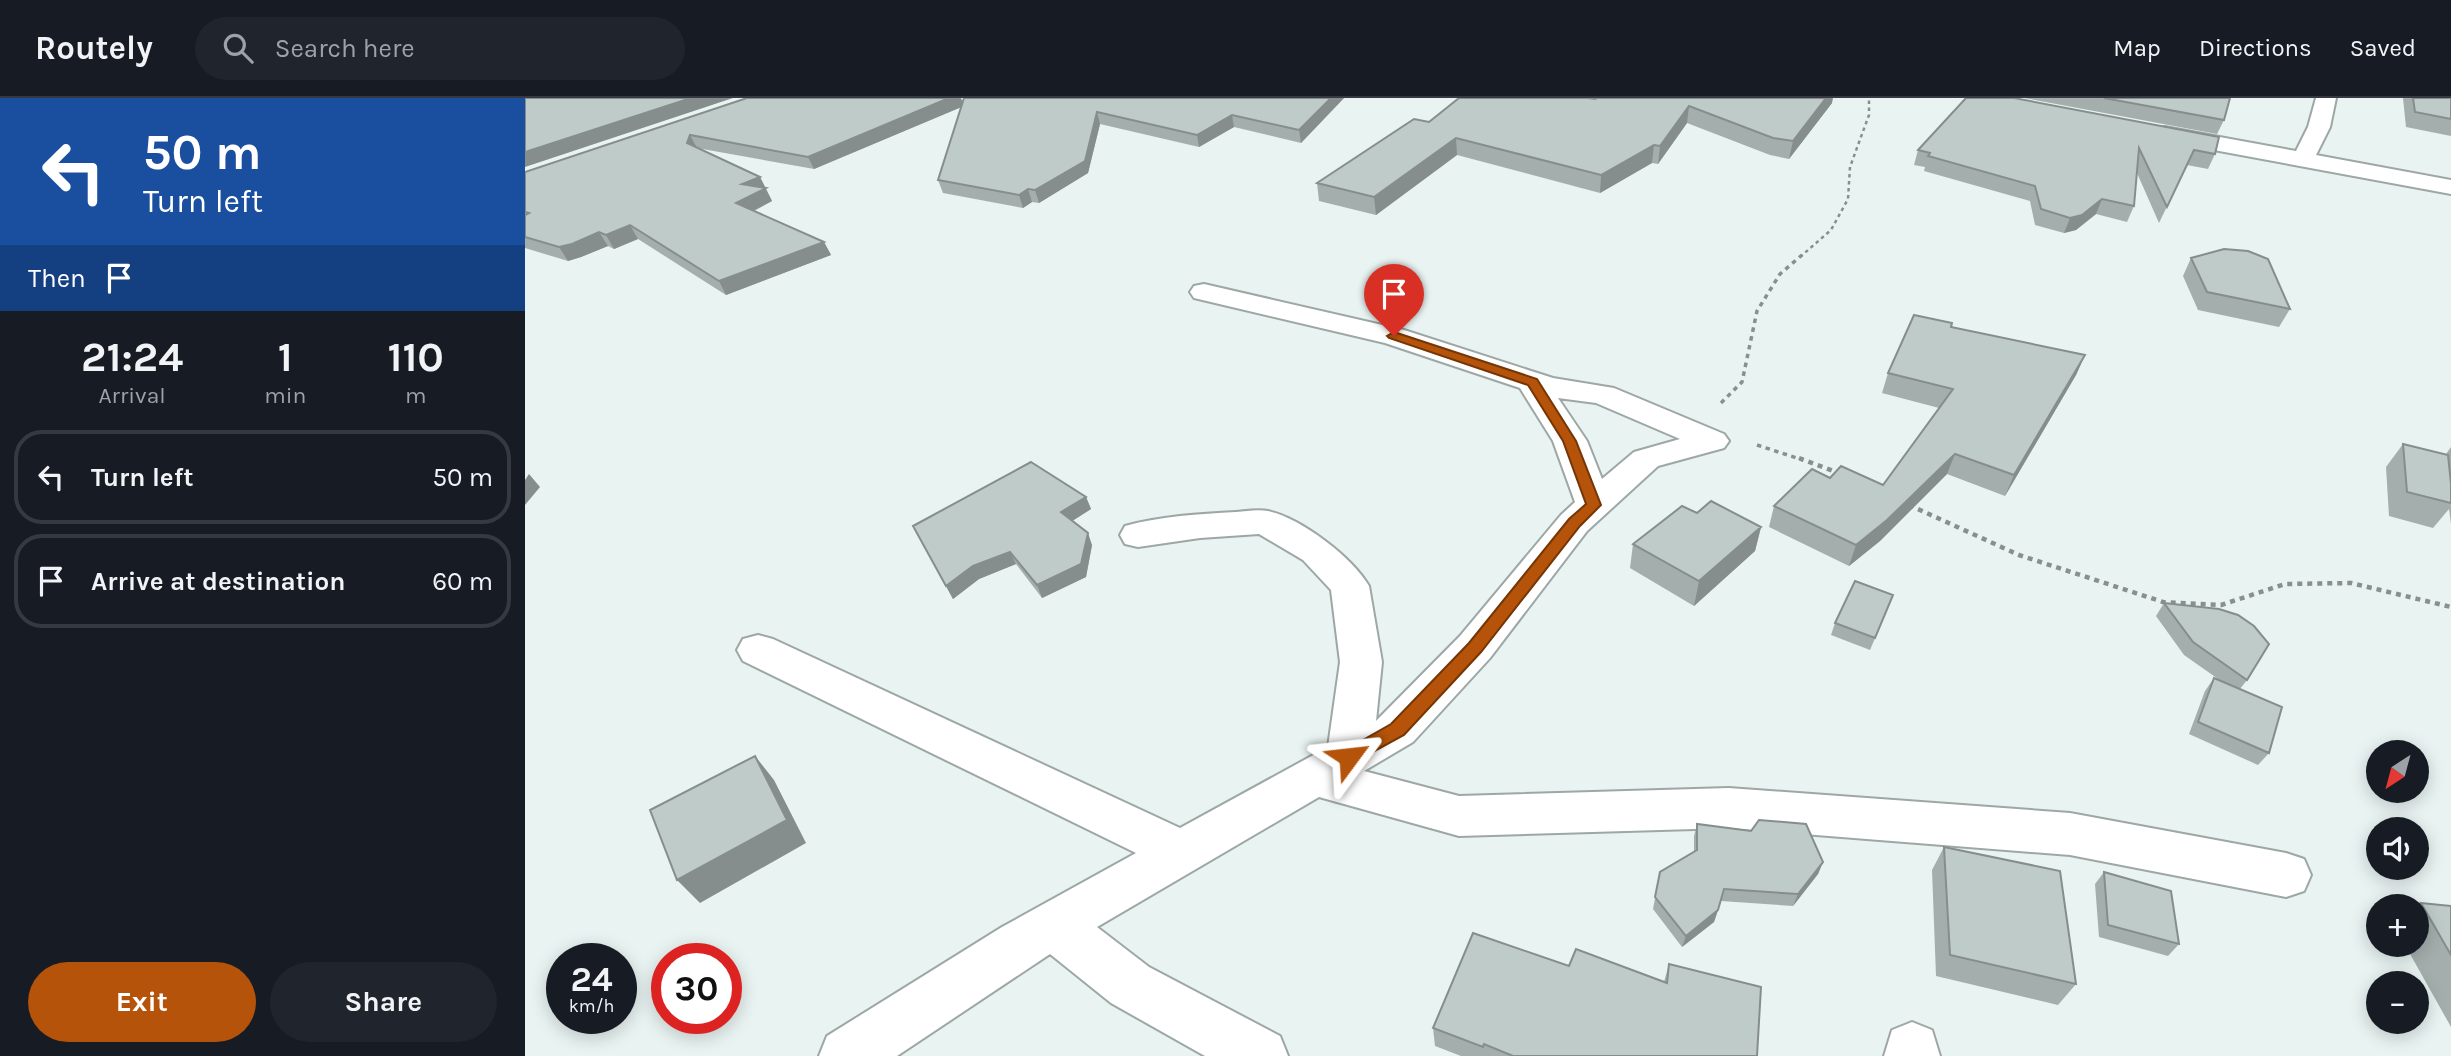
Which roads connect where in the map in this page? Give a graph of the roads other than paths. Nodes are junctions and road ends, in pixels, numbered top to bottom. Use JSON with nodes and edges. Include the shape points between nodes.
{"nodes":[{"id":1,"x":2326,"y":98,"type":"edge"},
{"id":2,"x":2145,"y":131,"type":"edge"},
{"id":3,"x":2306,"y":153,"type":"junction"},
{"id":4,"x":2451,"y":176,"type":"edge"},
{"id":5,"x":2451,"y":187,"type":"edge"},
{"id":6,"x":1204,"y":292,"type":"dead end"},
{"id":7,"x":1532,"y":382,"type":"junction"},
{"id":8,"x":1594,"y":505,"type":"junction"},
{"id":9,"x":1138,"y":535,"type":"dead end"},
{"id":10,"x":758,"y":650,"type":"dead end"},
{"id":11,"x":1331,"y":767,"type":"junction"},
{"id":12,"x":1182,"y":852,"type":"junction"},
{"id":13,"x":2286,"y":875,"type":"dead end"},
{"id":14,"x":1053,"y":925,"type":"junction"},
{"id":15,"x":847,"y":1056,"type":"edge"},
{"id":16,"x":1260,"y":1056,"type":"edge"}],
"edges":[{"from":1,"to":3,"type":"street"},
{"from":2,"to":3,"type":"street"},
{"from":3,"to":4,"type":"street"},
{"from":3,"to":5,"type":"street"},
{"from":6,"to":7,"type":"street","via":[[1394,336]]},
{"from":7,"to":8,"type":"street","via":[[1570,441]]},
{"from":7,"to":8,"type":"street","via":[[1603,395],[1703,437],[1646,458]]},
{"from":8,"to":11,"type":"street","via":[[1574,523],[1475,647],[1397,730]]},
{"from":9,"to":11,"type":"street","via":[[1265,522],[1316,551],[1350,586],[1361,662]]},
{"from":10,"to":12,"type":"street"},
{"from":11,"to":12,"type":"street"},
{"from":11,"to":13,"type":"street","via":[[1459,816],[1730,808],[2070,834]]},
{"from":12,"to":14,"type":"street"},
{"from":14,"to":15,"type":"street"},
{"from":14,"to":16,"type":"street","via":[[1130,985]]}]}
